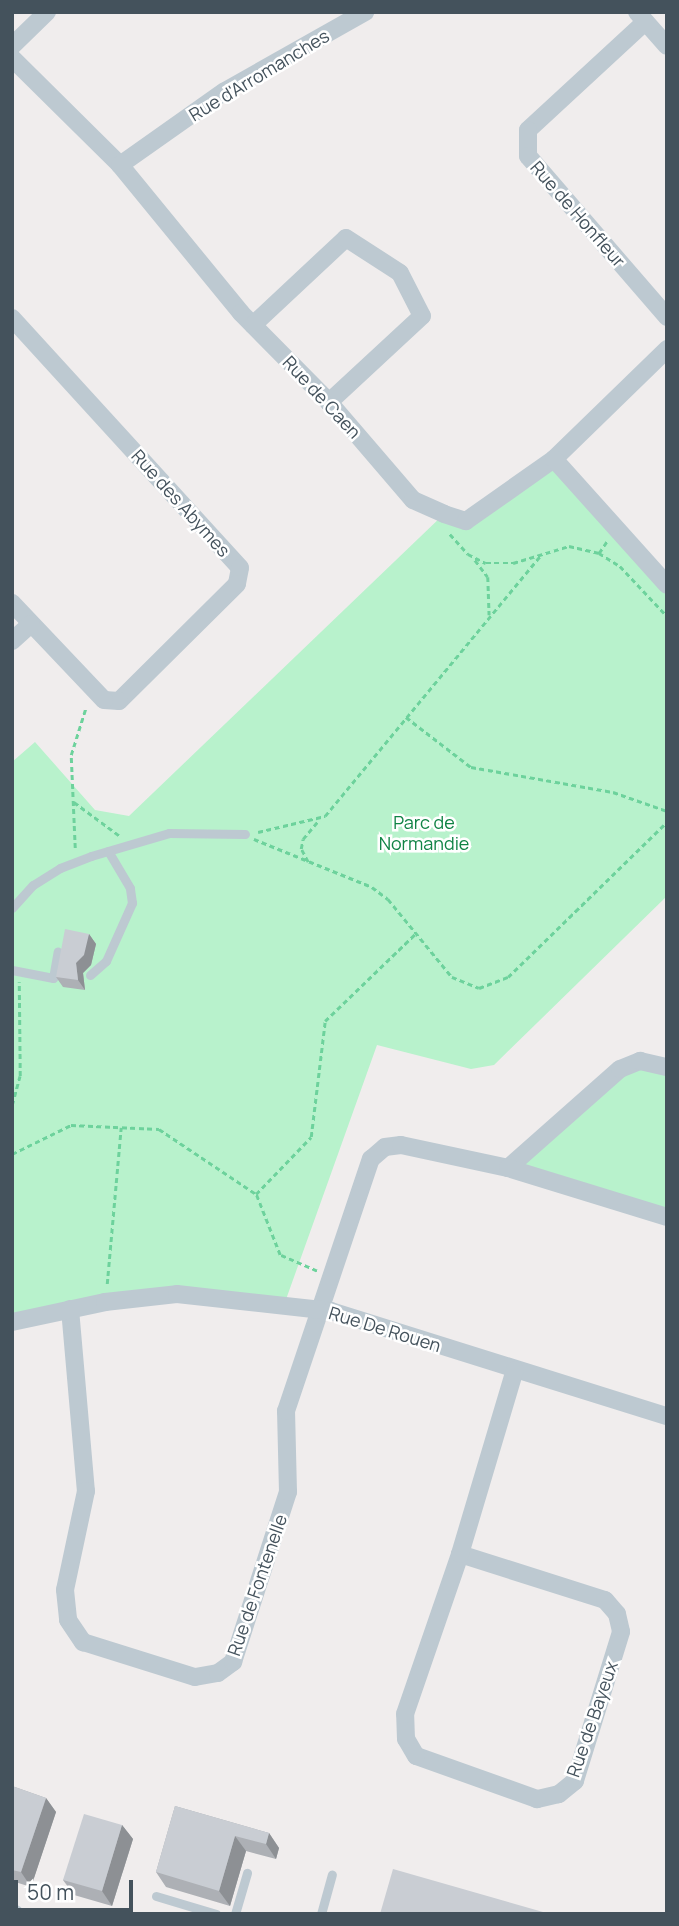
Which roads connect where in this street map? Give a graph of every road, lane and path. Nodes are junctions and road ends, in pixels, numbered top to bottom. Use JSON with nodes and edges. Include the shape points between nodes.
{"nodes":[{"id":1,"x":47,"y":12,"type":"edge"},
{"id":2,"x":365,"y":12,"type":"edge"},
{"id":3,"x":641,"y":17,"type":"edge"},
{"id":4,"x":12,"y":46,"type":"edge"},
{"id":5,"x":667,"y":46,"type":"edge"},
{"id":6,"x":12,"y":58,"type":"edge"},
{"id":7,"x":120,"y":165,"type":"junction"},
{"id":8,"x":667,"y":317,"type":"edge"},
{"id":9,"x":12,"y":318,"type":"edge"},
{"id":10,"x":253,"y":326,"type":"junction"},
{"id":11,"x":667,"y":349,"type":"edge"},
{"id":12,"x":328,"y":401,"type":"junction"},
{"id":13,"x":554,"y":458,"type":"junction"},
{"id":14,"x":444,"y":514,"type":"junction"},
{"id":15,"x":542,"y":554,"type":"junction"},
{"id":16,"x":475,"y":560,"type":"junction"},
{"id":17,"x":667,"y":585,"type":"edge"},
{"id":18,"x":12,"y":603,"type":"edge"},
{"id":19,"x":667,"y":616,"type":"edge"},
{"id":20,"x":488,"y":619,"type":"junction"},
{"id":21,"x":31,"y":624,"type":"junction"},
{"id":22,"x":12,"y":641,"type":"edge"},
{"id":23,"x":92,"y":687,"type":"junction"},
{"id":24,"x":406,"y":717,"type":"junction"},
{"id":25,"x":73,"y":801,"type":"junction"},
{"id":26,"x":667,"y":811,"type":"edge"},
{"id":27,"x":321,"y":818,"type":"junction"},
{"id":28,"x":667,"y":822,"type":"edge"},
{"id":29,"x":245,"y":834,"type":"junction"},
{"id":30,"x":131,"y":844,"type":"junction"},
{"id":31,"x":107,"y":851,"type":"junction"},
{"id":32,"x":76,"y":862,"type":"junction"},
{"id":33,"x":308,"y":863,"type":"junction"},
{"id":34,"x":12,"y":908,"type":"edge"},
{"id":35,"x":415,"y":934,"type":"junction"},
{"id":36,"x":58,"y":951,"type":"edge"},
{"id":37,"x":15,"y":971,"type":"edge"},
{"id":38,"x":90,"y":975,"type":"dead end"},
{"id":39,"x":667,"y":1067,"type":"edge"},
{"id":40,"x":12,"y":1105,"type":"edge"},
{"id":41,"x":121,"y":1128,"type":"junction"},
{"id":42,"x":12,"y":1154,"type":"edge"},
{"id":43,"x":508,"y":1168,"type":"junction"},
{"id":44,"x":256,"y":1194,"type":"junction"},
{"id":45,"x":667,"y":1217,"type":"edge"},
{"id":46,"x":333,"y":1277,"type":"junction"},
{"id":47,"x":105,"y":1302,"type":"junction"},
{"id":48,"x":70,"y":1309,"type":"junction"},
{"id":49,"x":322,"y":1310,"type":"junction"},
{"id":50,"x":12,"y":1322,"type":"edge"},
{"id":51,"x":514,"y":1370,"type":"junction"},
{"id":52,"x":667,"y":1416,"type":"edge"},
{"id":53,"x":460,"y":1554,"type":"junction"},
{"id":54,"x":247,"y":1874,"type":"dead end"},
{"id":55,"x":332,"y":1874,"type":"dead end"},
{"id":56,"x":156,"y":1896,"type":"dead end"},
{"id":57,"x":216,"y":1914,"type":"edge"},
{"id":58,"x":235,"y":1914,"type":"edge"},
{"id":59,"x":321,"y":1914,"type":"edge"}],
"edges":[{"from":1,"to":4,"type":"street"},
{"from":2,"to":7,"type":"street","name":"Rue d'Arromanches","via":[[225,91]]},
{"from":3,"to":5,"type":"street"},
{"from":3,"to":8,"type":"street","name":"Rue de Honfleur","via":[[527,130],[527,156]]},
{"from":6,"to":7,"type":"street","name":"Rue de Caen"},
{"from":7,"to":10,"type":"street","name":"Rue de Caen"},
{"from":9,"to":23,"type":"street","name":"Rue des Abymes","via":[[240,568],[237,584],[119,701],[104,700]]},
{"from":10,"to":12,"type":"street","name":"Rue de Caen"},
{"from":10,"to":12,"type":"street","via":[[346,238],[400,273],[422,316]]},
{"from":11,"to":13,"type":"street","name":"Rue de Caen"},
{"from":12,"to":14,"type":"street","name":"Rue de Caen","via":[[413,500]]},
{"from":13,"to":14,"type":"street","name":"Rue de Caen","via":[[466,521]]},
{"from":13,"to":17,"type":"street"},
{"from":14,"to":16,"type":"path","via":[[449,532]]},
{"from":15,"to":16,"type":"path","via":[[513,563]]},
{"from":15,"to":19,"type":"path","via":[[569,546],[600,553],[620,566]]},
{"from":15,"to":20,"type":"path"},
{"from":16,"to":20,"type":"path","via":[[488,577]]},
{"from":18,"to":21,"type":"street","name":"Rue des Abymes"},
{"from":20,"to":24,"type":"path"},
{"from":21,"to":22,"type":"street"},
{"from":21,"to":23,"type":"street","name":"Rue des Abymes"},
{"from":23,"to":25,"type":"path","via":[[71,755]]},
{"from":24,"to":26,"type":"path","via":[[471,767],[613,792]]},
{"from":24,"to":27,"type":"path"},
{"from":25,"to":30,"type":"path"},
{"from":25,"to":32,"type":"path"},
{"from":27,"to":29,"type":"path"},
{"from":27,"to":33,"type":"path","via":[[303,839],[301,849]]},
{"from":28,"to":35,"type":"path","via":[[508,977],[480,988],[461,984],[440,967]]},
{"from":29,"to":30,"type":"lane","via":[[190,831]]},
{"from":29,"to":33,"type":"path"},
{"from":30,"to":31,"type":"lane"},
{"from":31,"to":32,"type":"lane"},
{"from":31,"to":38,"type":"lane","via":[[130,888],[132,903],[106,961]]},
{"from":32,"to":34,"type":"lane","via":[[33,886]]},
{"from":33,"to":35,"type":"path","via":[[372,887],[388,899]]},
{"from":35,"to":44,"type":"path","via":[[325,1021],[311,1137]]},
{"from":36,"to":37,"type":"lane","via":[[53,978]]},
{"from":37,"to":40,"type":"path","via":[[20,1076]]},
{"from":39,"to":43,"type":"street","via":[[640,1060],[620,1069]]},
{"from":41,"to":42,"type":"path","via":[[71,1125]]},
{"from":41,"to":44,"type":"path","via":[[159,1129]]},
{"from":41,"to":47,"type":"path"},
{"from":43,"to":45,"type":"street"},
{"from":43,"to":46,"type":"street","via":[[401,1145],[385,1147],[371,1159]]},
{"from":44,"to":46,"type":"path","via":[[280,1255]]},
{"from":46,"to":49,"type":"street"},
{"from":47,"to":48,"type":"street","name":"Rue De Rouen"},
{"from":47,"to":49,"type":"street","name":"Rue De Rouen","via":[[177,1294]]},
{"from":48,"to":49,"type":"street","name":"Rue de Fontenelle","via":[[86,1491],[65,1590],[68,1620],[83,1642],[195,1676],[218,1673],[233,1662],[288,1492],[286,1411]]},
{"from":48,"to":50,"type":"street","name":"Rue De Rouen"},
{"from":49,"to":51,"type":"street","name":"Rue De Rouen"},
{"from":51,"to":52,"type":"street","name":"Rue De Rouen"},
{"from":51,"to":53,"type":"street","name":"Rue de Bayeux"},
{"from":53,"to":53,"type":"street","name":"Rue de Bayeux","via":[[605,1600],[617,1614],[621,1632],[575,1781],[559,1794],[537,1798],[416,1756],[405,1739],[405,1714]]},
{"from":54,"to":58,"type":"lane"},
{"from":55,"to":59,"type":"lane"},
{"from":56,"to":57,"type":"lane"}]}
